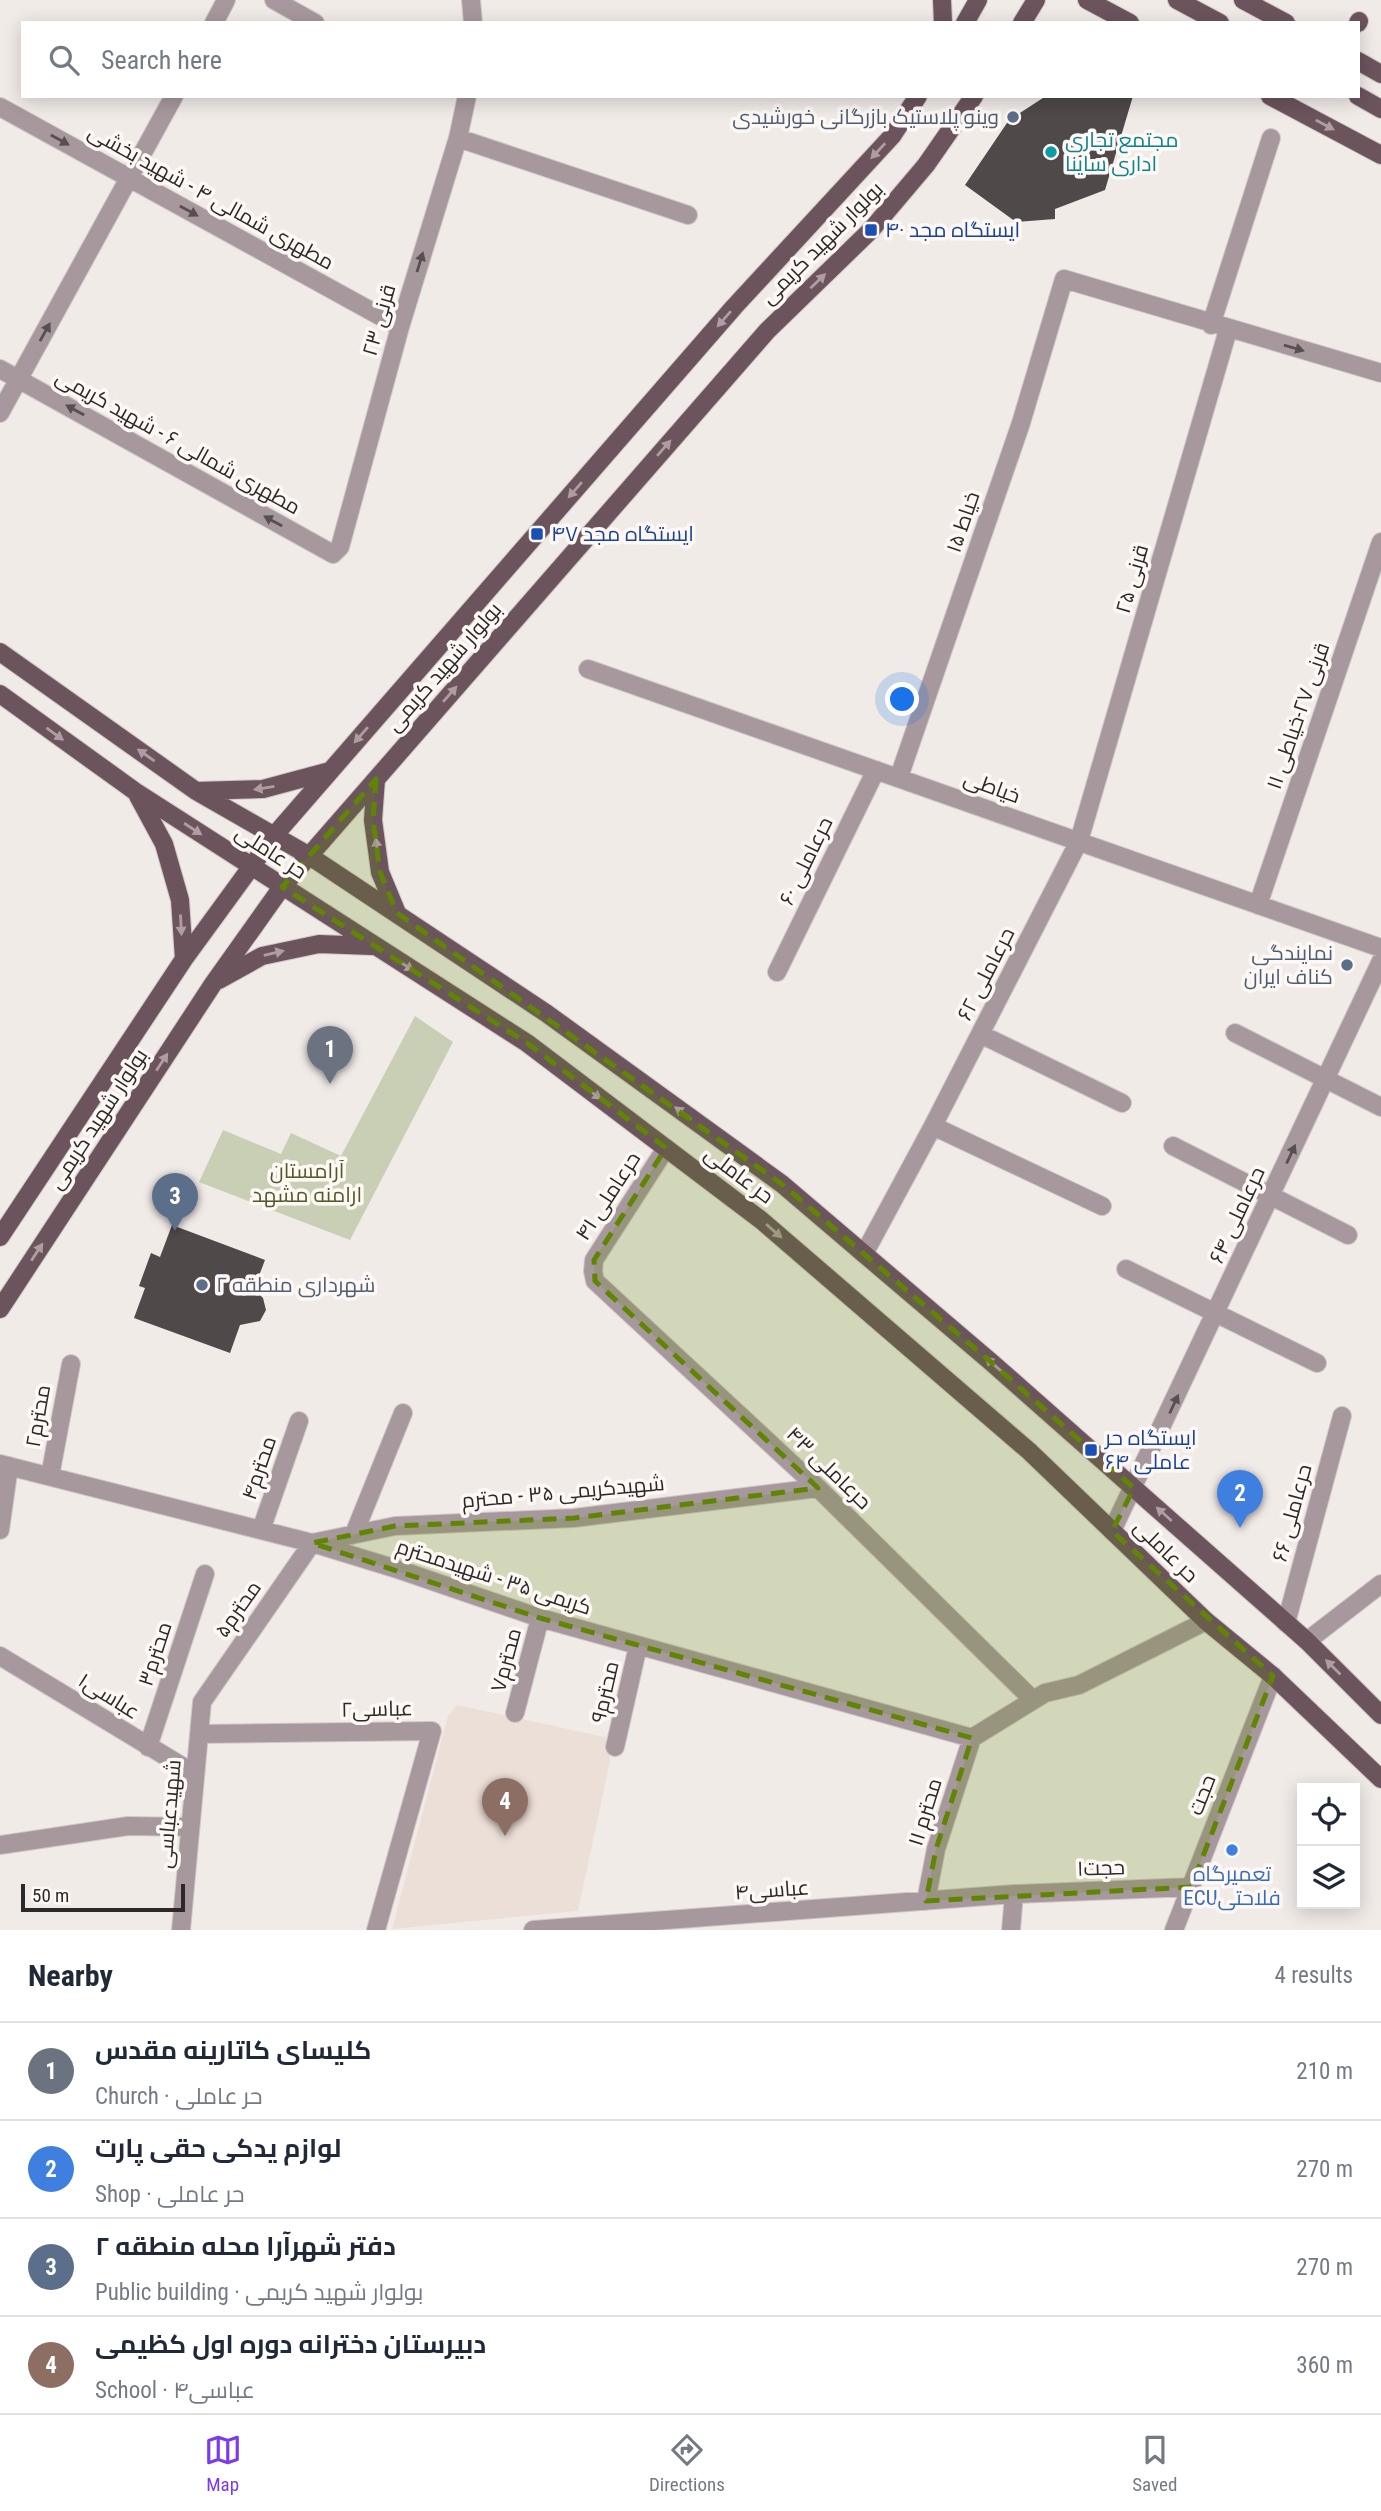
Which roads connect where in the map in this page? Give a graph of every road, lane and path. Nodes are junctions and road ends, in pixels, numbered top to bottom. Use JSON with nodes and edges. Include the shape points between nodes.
{"nodes":[{"id":1,"x":226,"y":0,"type":"edge"},
{"id":2,"x":274,"y":0,"type":"edge"},
{"id":3,"x":471,"y":0,"type":"edge"},
{"id":4,"x":942,"y":0,"type":"edge"},
{"id":5,"x":978,"y":0,"type":"edge"},
{"id":6,"x":1036,"y":0,"type":"edge"},
{"id":7,"x":1087,"y":0,"type":"edge"},
{"id":8,"x":1177,"y":0,"type":"edge"},
{"id":9,"x":1243,"y":0,"type":"edge"},
{"id":10,"x":215,"y":21,"type":"edge"},
{"id":11,"x":311,"y":21,"type":"edge"},
{"id":12,"x":473,"y":21,"type":"edge"},
{"id":13,"x":943,"y":21,"type":"edge"},
{"id":14,"x":966,"y":21,"type":"edge"},
{"id":15,"x":1023,"y":21,"type":"edge"},
{"id":16,"x":1126,"y":21,"type":"edge"},
{"id":17,"x":1216,"y":21,"type":"edge"},
{"id":18,"x":1282,"y":21,"type":"edge"},
{"id":19,"x":1360,"y":62,"type":"edge"},
{"id":20,"x":1381,"y":74,"type":"edge"},
{"id":21,"x":173,"y":98,"type":"edge"},
{"id":22,"x":917,"y":98,"type":"edge"},
{"id":23,"x":973,"y":98,"type":"edge"},
{"id":24,"x":1274,"y":98,"type":"edge"},
{"id":25,"x":1360,"y":98,"type":"edge"},
{"id":26,"x":466,"y":101,"type":"edge"},
{"id":27,"x":0,"y":107,"type":"edge"},
{"id":28,"x":1381,"y":109,"type":"edge"},
{"id":29,"x":458,"y":138,"type":"junction"},
{"id":30,"x":1271,"y":138,"type":"dead end"},
{"id":31,"x":1381,"y":155,"type":"edge"},
{"id":32,"x":129,"y":178,"type":"junction"},
{"id":33,"x":688,"y":215,"type":"dead end"},
{"id":34,"x":400,"y":327,"type":"junction"},
{"id":35,"x":1220,"y":327,"type":"junction"},
{"id":36,"x":0,"y":369,"type":"edge"},
{"id":37,"x":1381,"y":373,"type":"edge"},
{"id":38,"x":19,"y":379,"type":"junction"},
{"id":39,"x":0,"y":413,"type":"edge"},
{"id":40,"x":1381,"y":542,"type":"edge"},
{"id":41,"x":333,"y":554,"type":"joint"},
{"id":42,"x":0,"y":652,"type":"edge"},
{"id":43,"x":588,"y":669,"type":"dead end"},
{"id":44,"x":0,"y":694,"type":"edge"},
{"id":45,"x":876,"y":770,"type":"junction"},
{"id":46,"x":330,"y":771,"type":"junction"},
{"id":47,"x":898,"y":777,"type":"junction"},
{"id":48,"x":376,"y":779,"type":"junction"},
{"id":49,"x":196,"y":791,"type":"junction"},
{"id":50,"x":136,"y":792,"type":"junction"},
{"id":51,"x":273,"y":836,"type":"junction"},
{"id":52,"x":1079,"y":841,"type":"junction"},
{"id":53,"x":308,"y":855,"type":"junction"},
{"id":54,"x":251,"y":866,"type":"junction"},
{"id":55,"x":282,"y":887,"type":"junction"},
{"id":56,"x":1258,"y":905,"type":"junction"},
{"id":57,"x":397,"y":913,"type":"junction"},
{"id":58,"x":376,"y":947,"type":"junction"},
{"id":59,"x":1381,"y":948,"type":"edge"},
{"id":60,"x":184,"y":959,"type":"junction"},
{"id":61,"x":1381,"y":961,"type":"edge"},
{"id":62,"x":778,"y":972,"type":"dead end"},
{"id":63,"x":213,"y":984,"type":"junction"},
{"id":64,"x":980,"y":1034,"type":"junction"},
{"id":65,"x":1235,"y":1034,"type":"dead end"},
{"id":66,"x":1325,"y":1079,"type":"junction"},
{"id":67,"x":1122,"y":1103,"type":"dead end"},
{"id":68,"x":1381,"y":1107,"type":"edge"},
{"id":69,"x":933,"y":1126,"type":"junction"},
{"id":70,"x":1172,"y":1146,"type":"dead end"},
{"id":71,"x":666,"y":1148,"type":"junction"},
{"id":72,"x":1271,"y":1196,"type":"junction"},
{"id":73,"x":1102,"y":1206,"type":"dead end"},
{"id":74,"x":1348,"y":1235,"type":"dead end"},
{"id":75,"x":0,"y":1237,"type":"edge"},
{"id":76,"x":864,"y":1254,"type":"junction"},
{"id":77,"x":1126,"y":1269,"type":"dead end"},
{"id":78,"x":593,"y":1271,"type":"joint"},
{"id":79,"x":0,"y":1309,"type":"edge"},
{"id":80,"x":1216,"y":1313,"type":"junction"},
{"id":81,"x":1317,"y":1363,"type":"dead end"},
{"id":82,"x":71,"y":1364,"type":"dead end"},
{"id":83,"x":403,"y":1413,"type":"dead end"},
{"id":84,"x":1342,"y":1416,"type":"dead end"},
{"id":85,"x":299,"y":1420,"type":"dead end"},
{"id":86,"x":4,"y":1465,"type":"edge"},
{"id":87,"x":50,"y":1476,"type":"junction"},
{"id":88,"x":818,"y":1488,"type":"junction"},
{"id":89,"x":1134,"y":1488,"type":"junction"},
{"id":90,"x":0,"y":1530,"type":"edge"},
{"id":91,"x":261,"y":1530,"type":"junction"},
{"id":92,"x":1112,"y":1531,"type":"junction"},
{"id":93,"x":354,"y":1534,"type":"junction"},
{"id":94,"x":312,"y":1543,"type":"junction"},
{"id":95,"x":205,"y":1574,"type":"dead end"},
{"id":96,"x":1381,"y":1584,"type":"edge"},
{"id":97,"x":540,"y":1618,"type":"junction"},
{"id":98,"x":1206,"y":1621,"type":"junction"},
{"id":99,"x":1286,"y":1623,"type":"junction"},
{"id":100,"x":1307,"y":1641,"type":"junction"},
{"id":101,"x":638,"y":1646,"type":"junction"},
{"id":102,"x":0,"y":1656,"type":"edge"},
{"id":103,"x":1273,"y":1676,"type":"junction"},
{"id":104,"x":1033,"y":1700,"type":"junction"},
{"id":105,"x":202,"y":1702,"type":"joint"},
{"id":106,"x":515,"y":1713,"type":"dead end"},
{"id":107,"x":1381,"y":1715,"type":"edge"},
{"id":108,"x":199,"y":1734,"type":"junction"},
{"id":109,"x":972,"y":1738,"type":"junction"},
{"id":110,"x":148,"y":1747,"type":"junction"},
{"id":111,"x":615,"y":1748,"type":"dead end"},
{"id":112,"x":195,"y":1774,"type":"junction"},
{"id":113,"x":1381,"y":1779,"type":"edge"},
{"id":114,"x":190,"y":1827,"type":"junction"},
{"id":115,"x":0,"y":1845,"type":"edge"},
{"id":116,"x":1191,"y":1887,"type":"junction"},
{"id":117,"x":1014,"y":1894,"type":"junction"},
{"id":118,"x":926,"y":1901,"type":"junction"},
{"id":119,"x":181,"y":1930,"type":"edge"},
{"id":120,"x":376,"y":1930,"type":"edge"},
{"id":121,"x":533,"y":1930,"type":"edge"},
{"id":122,"x":1011,"y":1930,"type":"edge"},
{"id":123,"x":1174,"y":1930,"type":"edge"}],
"edges":[{"from":1,"to":10,"type":"street"},
{"from":2,"to":11,"type":"street"},
{"from":3,"to":12,"type":"street"},
{"from":4,"to":13,"type":"main road"},
{"from":5,"to":14,"type":"main road"},
{"from":6,"to":15,"type":"main road"},
{"from":7,"to":16,"type":"main road"},
{"from":8,"to":17,"type":"main road"},
{"from":9,"to":18,"type":"main road"},
{"from":19,"to":20,"type":"main road"},
{"from":21,"to":32,"type":"street"},
{"from":22,"to":46,"type":"main road","name":"بولوار شهید کریمی","one_way":true,"via":[[892,136],[734,307]]},
{"from":48,"to":23,"type":"main road","name":"بولوار شهید کریمی","one_way":true,"via":[[767,331],[871,230]]},
{"from":24,"to":31,"type":"main road","one_way":true},
{"from":25,"to":28,"type":"main road"},
{"from":26,"to":29,"type":"street","name":"قرنی ۲۳"},
{"from":27,"to":32,"type":"street","name":"مطهری شمالی ۴ - شهید بخشی","one_way":true},
{"from":29,"to":33,"type":"street"},
{"from":34,"to":29,"type":"street","name":"قرنی ۲۳","one_way":true},
{"from":30,"to":35,"type":"street","name":"قرنی ۲۵"},
{"from":32,"to":34,"type":"street","name":"مطهری شمالی ۴ - شهید بخشی","one_way":true},
{"from":38,"to":32,"type":"street","one_way":true},
{"from":34,"to":41,"type":"street","name":"قرنی ۲۳","via":[[340,547]]},
{"from":35,"to":37,"type":"street","one_way":true},
{"from":35,"to":47,"type":"street","name":"خیاط ۱۵","via":[[1064,279],[1021,423]]},
{"from":35,"to":52,"type":"street","name":"قرنی ۲۵"},
{"from":36,"to":38,"type":"street","name":"مطهری شمالی ۶ - شهید کریمی"},
{"from":38,"to":39,"type":"street"},
{"from":41,"to":38,"type":"street","name":"مطهری شمالی ۶ - شهید کریمی","one_way":true},
{"from":40,"to":56,"type":"street","name":"قرنی ۲۷-خیاطی ۱۱"},
{"from":49,"to":42,"type":"main road","name":"حر عاملی","one_way":true},
{"from":43,"to":45,"type":"street","name":"خیاطی"},
{"from":44,"to":50,"type":"main road","name":"حر عاملی","one_way":true},
{"from":45,"to":47,"type":"street","name":"خیاطی"},
{"from":45,"to":62,"type":"street","name":"حرعاملی ۶۰"},
{"from":46,"to":49,"type":"main road","one_way":true,"via":[[263,789]]},
{"from":46,"to":51,"type":"main road","name":"بولوار شهید کریمی"},
{"from":47,"to":52,"type":"street","name":"خیاطی"},
{"from":48,"to":53,"type":"main road","name":"بولوار شهید کریمی"},
{"from":57,"to":48,"type":"main road","one_way":true,"via":[[380,872],[373,820]]},
{"from":49,"to":51,"type":"main road","name":"حر عاملی"},
{"from":50,"to":54,"type":"main road","name":"حر عاملی","one_way":true},
{"from":50,"to":60,"type":"main road","one_way":true,"via":[[170,864],[180,900]]},
{"from":51,"to":53,"type":"main road","name":"حر عاملی"},
{"from":51,"to":54,"type":"main road","name":"بولوار شهید کریمی"},
{"from":52,"to":56,"type":"street","name":"خیاطی"},
{"from":52,"to":64,"type":"street","name":"حرعاملی ۶۲"},
{"from":53,"to":55,"type":"main road","name":"بولوار شهید کریمی"},
{"from":53,"to":57,"type":"main road","name":"حر عاملی"},
{"from":54,"to":55,"type":"main road","name":"حر عاملی"},
{"from":54,"to":60,"type":"main road","name":"بولوار شهید کریمی"},
{"from":55,"to":58,"type":"main road","name":"حر عاملی"},
{"from":55,"to":63,"type":"main road","name":"بولوار شهید کریمی"},
{"from":56,"to":59,"type":"street","name":"خیاطی"},
{"from":76,"to":57,"type":"main road","name":"حر عاملی","one_way":true,"via":[[782,1184],[546,1013]]},
{"from":63,"to":58,"type":"main road","one_way":true,"via":[[262,956],[319,944]]},
{"from":58,"to":71,"type":"main road","name":"حر عاملی","one_way":true,"via":[[527,1043]]},
{"from":60,"to":75,"type":"main road","name":"بولوار شهید کریمی"},
{"from":61,"to":66,"type":"street","name":"حرعاملی ۶۴"},
{"from":79,"to":63,"type":"main road","name":"بولوار شهید کریمی","one_way":true},
{"from":64,"to":67,"type":"street"},
{"from":64,"to":69,"type":"street","name":"حرعاملی ۶۲"},
{"from":65,"to":66,"type":"street"},
{"from":66,"to":68,"type":"street"},
{"from":72,"to":66,"type":"street","name":"حرعاملی ۶۴","one_way":true},
{"from":69,"to":73,"type":"street"},
{"from":69,"to":76,"type":"street","name":"حرعاملی ۶۲"},
{"from":70,"to":72,"type":"street"},
{"from":71,"to":78,"type":"street","name":"حرعاملی ۴۱","via":[[594,1260]]},
{"from":71,"to":92,"type":"main road","name":"حر عاملی","one_way":true,"via":[[761,1220],[1028,1451]]},
{"from":72,"to":74,"type":"street"},
{"from":72,"to":80,"type":"street","name":"حرعاملی ۶۴"},
{"from":89,"to":76,"type":"main road","name":"حر عاملی","one_way":true},
{"from":77,"to":80,"type":"street"},
{"from":78,"to":88,"type":"street","name":"حرعاملی ۴۳","via":[[595,1281]]},
{"from":80,"to":81,"type":"street"},
{"from":89,"to":80,"type":"street","name":"حرعاملی ۶۴","one_way":true},
{"from":82,"to":87,"type":"street","name":"محترم۲"},
{"from":83,"to":93,"type":"street"},
{"from":84,"to":99,"type":"street","name":"حرعاملی ۶۶"},
{"from":85,"to":91,"type":"street","name":"محترم۴"},
{"from":86,"to":87,"type":"street","name":"کریمی ۳۵ - شهیدمحترم"},
{"from":86,"to":90,"type":"street"},
{"from":87,"to":91,"type":"street","name":"کریمی ۳۵ - شهیدمحترم"},
{"from":88,"to":93,"type":"street","name":"شهیدکریمی ۳۵ - محترم","via":[[574,1518],[395,1526]]},
{"from":88,"to":104,"type":"street","name":"حرعاملی ۴۳"},
{"from":89,"to":92,"type":"street","name":"حرعاملی ۶۴"},
{"from":99,"to":89,"type":"main road","name":"حر عاملی","one_way":true},
{"from":91,"to":94,"type":"street","name":"کریمی ۳۵ - شهیدمحترم"},
{"from":92,"to":98,"type":"main road","name":"حر عاملی"},
{"from":93,"to":94,"type":"street","name":"شهیدکریمی ۳۵ - محترم"},
{"from":94,"to":97,"type":"street","name":"کریمی ۳۵ - شهیدمحترم"},
{"from":94,"to":105,"type":"street","name":"محترم۵"},
{"from":95,"to":110,"type":"street","name":"محترم۳"},
{"from":96,"to":100,"type":"street"},
{"from":97,"to":101,"type":"street","name":"کریمی ۳۵ - شهیدمحترم"},
{"from":97,"to":106,"type":"street","name":"محترم۷"},
{"from":98,"to":103,"type":"main road","name":"حر عاملی"},
{"from":98,"to":104,"type":"street","via":[[1079,1685]]},
{"from":99,"to":100,"type":"main road","name":"حر عاملی"},
{"from":107,"to":100,"type":"main road","name":"حر عاملی","one_way":true},
{"from":101,"to":109,"type":"street","name":"کریمی ۳۵ - شهیدمحترم"},
{"from":101,"to":111,"type":"street","name":"محترم۹"},
{"from":102,"to":110,"type":"street","name":"عباسی۱"},
{"from":103,"to":113,"type":"main road","name":"حر عاملی"},
{"from":103,"to":116,"type":"street","name":"حجت"},
{"from":104,"to":109,"type":"street"},
{"from":105,"to":108,"type":"street","name":"شهیدعباسی"},
{"from":108,"to":112,"type":"street","name":"شهیدعباسی"},
{"from":108,"to":120,"type":"street","name":"عباسی۲","via":[[432,1731]]},
{"from":109,"to":118,"type":"street","name":"محترم ۱۱","via":[[936,1849]]},
{"from":110,"to":112,"type":"street","name":"عباسی۱"},
{"from":112,"to":114,"type":"street","name":"شهیدعباسی"},
{"from":114,"to":115,"type":"street","via":[[128,1826]]},
{"from":114,"to":119,"type":"street","name":"شهیدعباسی"},
{"from":116,"to":117,"type":"street","name":"حجت۱"},
{"from":116,"to":123,"type":"street","name":"حجت"},
{"from":117,"to":118,"type":"street","name":"عباسی۴"},
{"from":117,"to":122,"type":"street"},
{"from":118,"to":121,"type":"street","name":"عباسی۴"}]}
